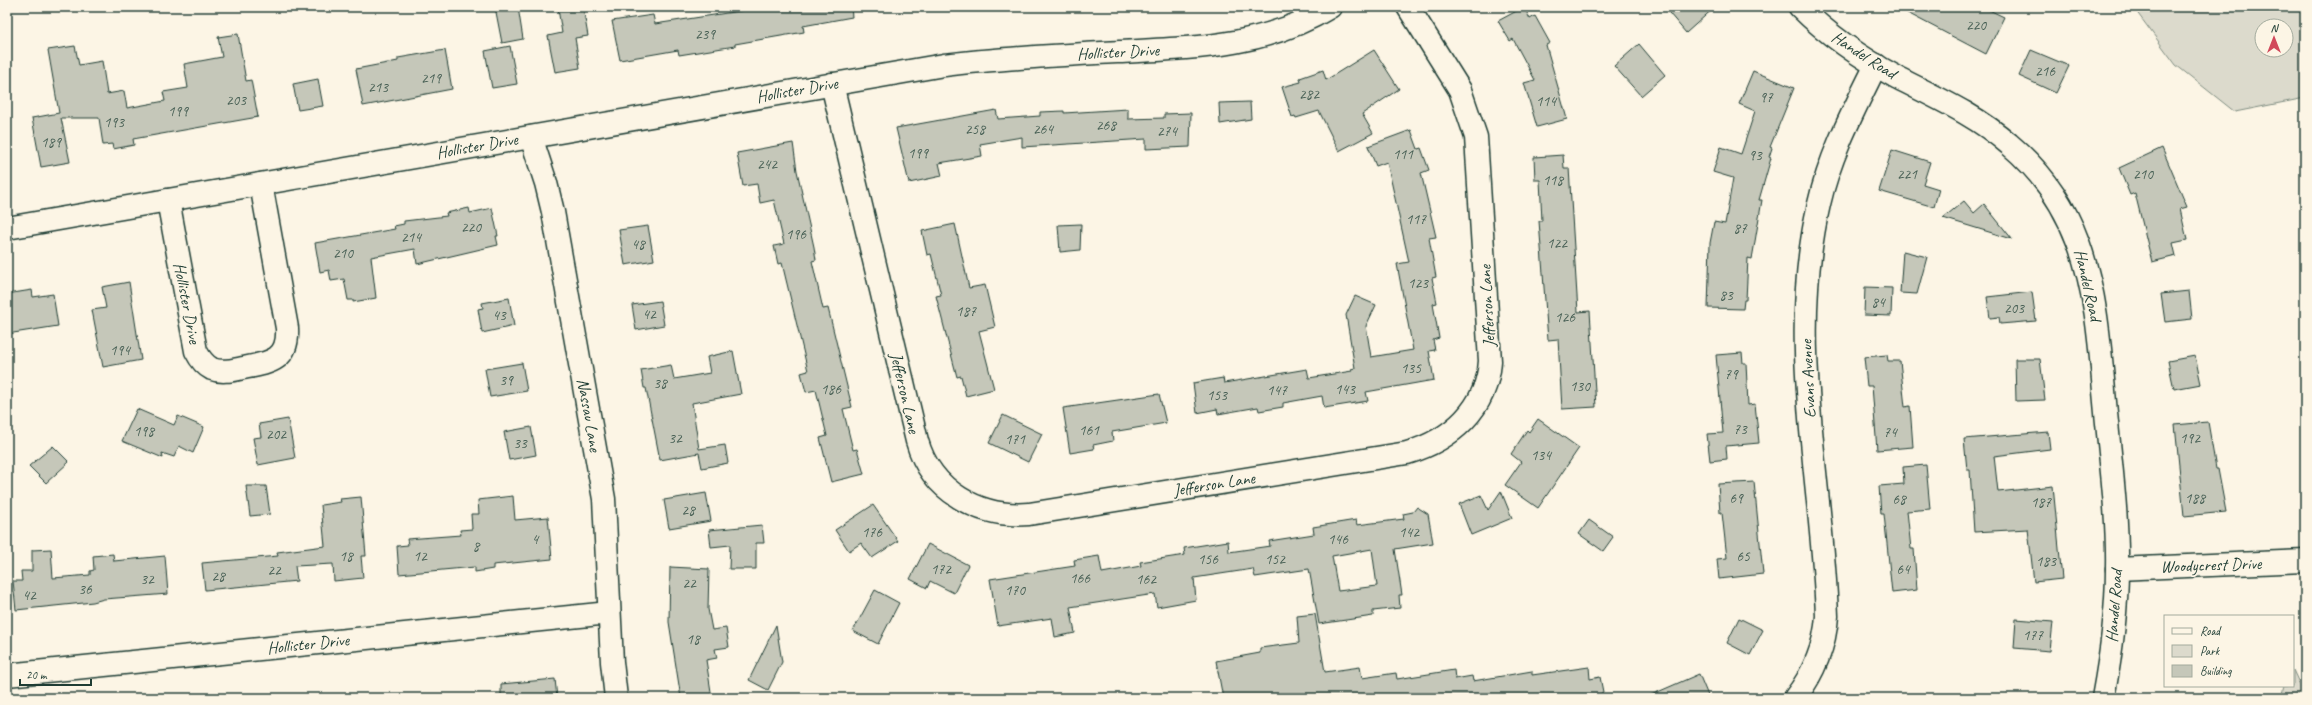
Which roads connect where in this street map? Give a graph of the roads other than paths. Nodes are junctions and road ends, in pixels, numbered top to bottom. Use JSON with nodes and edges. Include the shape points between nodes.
{"nodes":[{"id":1,"x":1330,"y":7,"type":"edge"},
{"id":2,"x":1408,"y":7,"type":"edge"},
{"id":3,"x":1800,"y":7,"type":"edge"},
{"id":4,"x":1876,"y":65,"type":"junction"},
{"id":5,"x":832,"y":84,"type":"junction"},
{"id":6,"x":531,"y":137,"type":"junction"},
{"id":7,"x":261,"y":184,"type":"junction"},
{"id":8,"x":168,"y":200,"type":"junction"},
{"id":9,"x":7,"y":228,"type":"edge"},
{"id":10,"x":2305,"y":561,"type":"edge"},
{"id":11,"x":2117,"y":570,"type":"junction"},
{"id":12,"x":609,"y":613,"type":"junction"},
{"id":13,"x":7,"y":675,"type":"edge"},
{"id":14,"x":616,"y":698,"type":"edge"},
{"id":15,"x":1795,"y":698,"type":"edge"},
{"id":16,"x":2103,"y":698,"type":"edge"}],
"edges":[{"from":1,"to":5,"type":"street","name":"Hollister Drive","via":[[1287,28],[1229,44],[964,62]]},
{"from":2,"to":5,"type":"street","name":"Jefferson Lane","via":[[1460,90],[1476,137],[1490,361],[1488,379],[1476,406],[1464,422],[1451,433],[1422,449],[1407,453],[1029,514],[1001,514],[971,505],[955,496],[942,484],[922,458]]},
{"from":3,"to":4,"type":"street","name":"Handel Road","via":[[1832,34]]},
{"from":4,"to":11,"type":"street","name":"Handel Road","via":[[1959,108],[1996,132],[2038,174],[2055,195],[2068,219],[2087,268],[2097,317],[2115,514]]},
{"from":4,"to":15,"type":"street","name":"Evans Avenue","via":[[1830,166],[1819,203],[1810,251],[1805,305],[1806,366],[1827,616],[1820,654],[1814,670]]},
{"from":5,"to":6,"type":"street","name":"Hollister Drive"},
{"from":6,"to":7,"type":"street","name":"Hollister Drive"},
{"from":6,"to":12,"type":"street","name":"Nassau Lane","via":[[554,212],[599,472],[606,529]]},
{"from":7,"to":8,"type":"street","name":"Hollister Drive"},
{"from":7,"to":8,"type":"street","name":"Hollister Drive","via":[[287,328],[287,341],[282,354],[270,362],[229,371],[210,368],[196,351]]},
{"from":8,"to":9,"type":"street","name":"Hollister Drive"},
{"from":10,"to":11,"type":"street","name":"Woodycrest Drive"},
{"from":11,"to":16,"type":"street","name":"Handel Road","via":[[2114,628]]},
{"from":12,"to":13,"type":"street","name":"Hollister Drive"},
{"from":12,"to":14,"type":"street","name":"Nassau Lane"}]}
